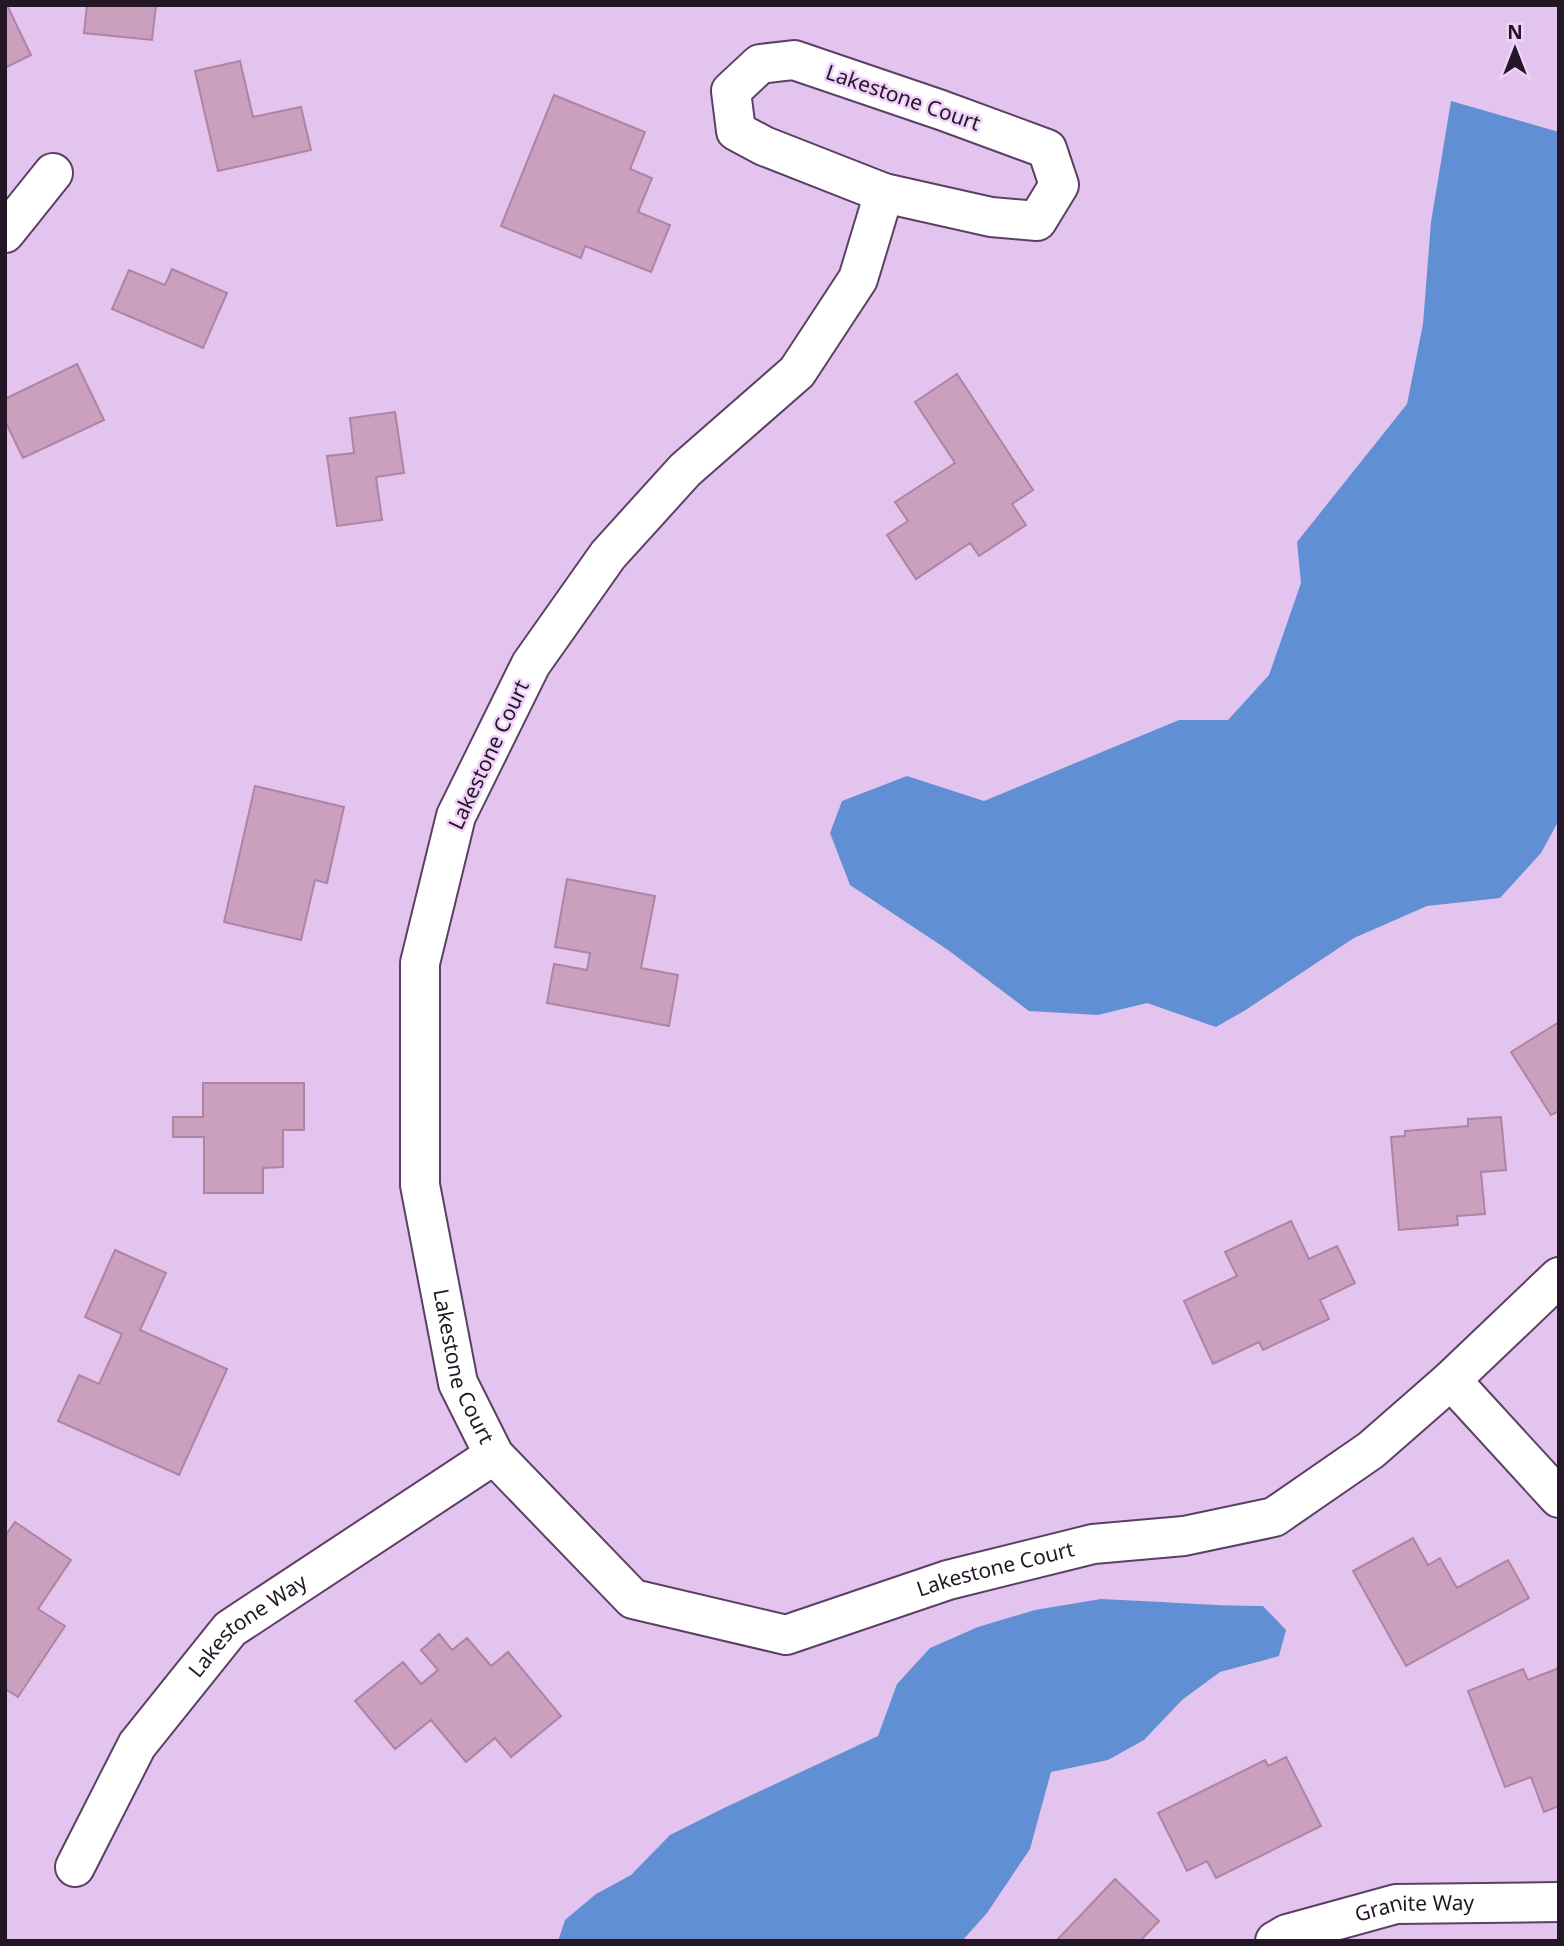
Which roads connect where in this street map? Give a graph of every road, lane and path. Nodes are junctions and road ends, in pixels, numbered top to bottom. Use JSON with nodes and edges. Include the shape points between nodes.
{"nodes":[{"id":1,"x":54,"y":173,"type":"dead end"},
{"id":2,"x":884,"y":192,"type":"junction"},
{"id":3,"x":5,"y":233,"type":"edge"},
{"id":4,"x":1559,"y":1277,"type":"edge"},
{"id":5,"x":1451,"y":1380,"type":"junction"},
{"id":6,"x":494,"y":1455,"type":"junction"},
{"id":7,"x":1559,"y":1498,"type":"edge"},
{"id":8,"x":75,"y":1867,"type":"dead end"},
{"id":9,"x":1559,"y":1902,"type":"edge"},
{"id":10,"x":1275,"y":1941,"type":"edge"}],
"edges":[{"from":1,"to":3,"type":"street"},
{"from":2,"to":2,"type":"street","name":"Lakestone Court","via":[[990,217],[1037,221],[1059,185],[1047,149],[794,60],[760,64],[731,91],[736,131]]},
{"from":2,"to":6,"type":"street","name":"Lakestone Court","via":[[859,279],[797,372],[685,470],[608,555],[531,664],[456,816],[420,963],[420,1185],[458,1383]]},
{"from":4,"to":5,"type":"street","name":"Lakestone Court"},
{"from":5,"to":6,"type":"street","name":"Lakestone Court","via":[[1371,1451],[1273,1517],[1184,1536],[1093,1544],[948,1580],[786,1635],[633,1599]]},
{"from":5,"to":7,"type":"street"},
{"from":6,"to":8,"type":"street","name":"Lakestone Way","via":[[230,1629],[137,1745]]},
{"from":9,"to":10,"type":"street","name":"Granite Way","via":[[1396,1904]]}]}
